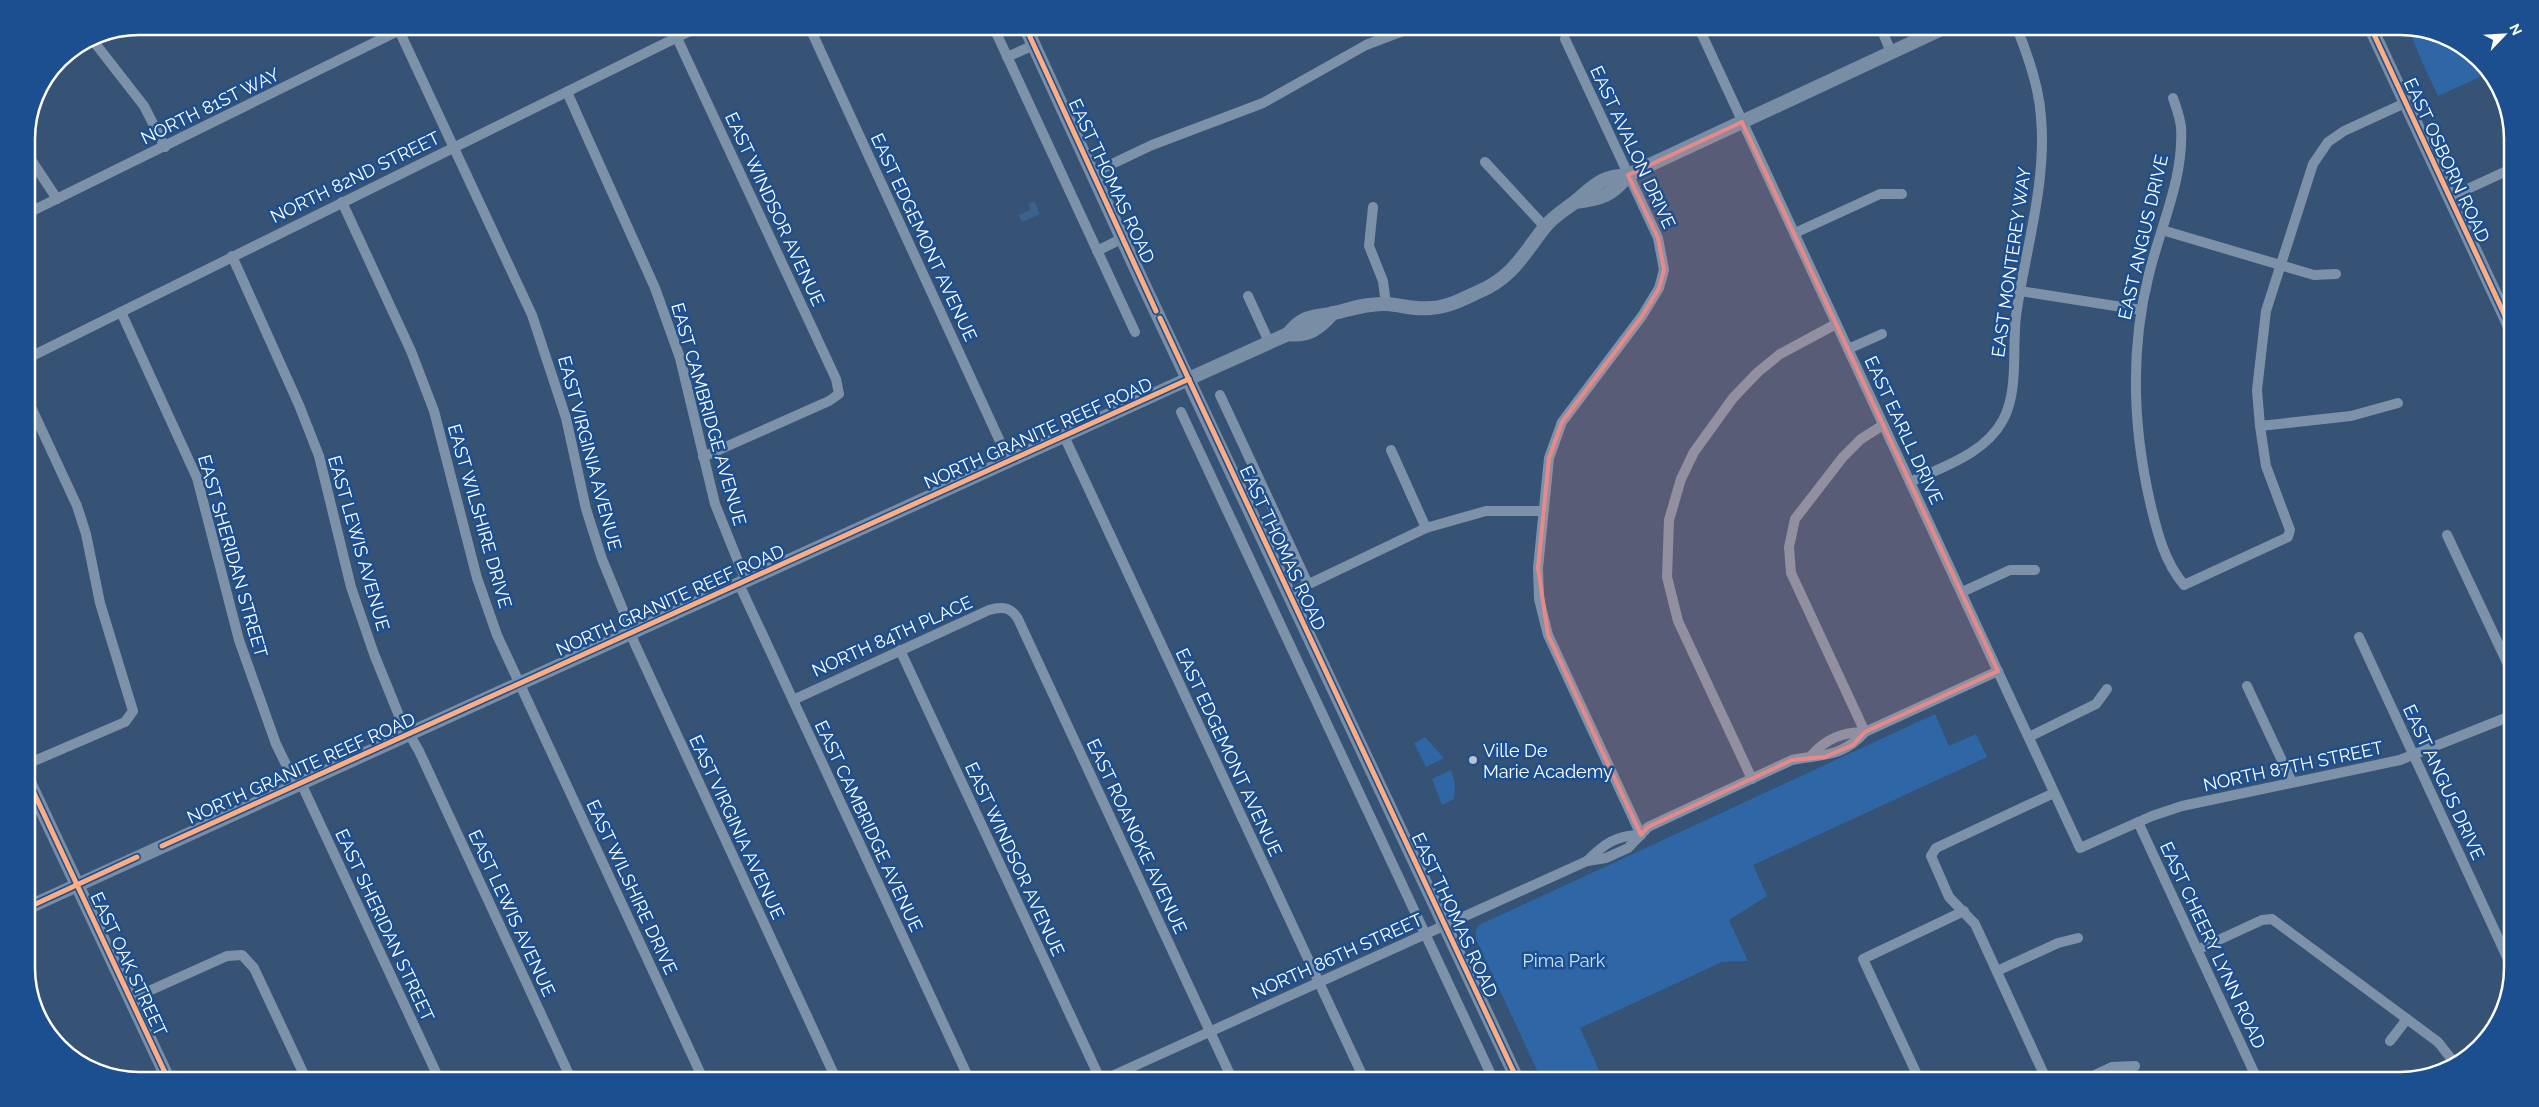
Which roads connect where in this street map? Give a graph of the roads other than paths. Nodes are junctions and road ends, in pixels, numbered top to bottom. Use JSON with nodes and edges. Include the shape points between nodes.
{"nodes":[{"id":1,"x":388,"y":35,"type":"edge"},
{"id":2,"x":405,"y":35,"type":"edge"},
{"id":3,"x":683,"y":35,"type":"edge"},
{"id":4,"x":812,"y":35,"type":"edge"},
{"id":5,"x":997,"y":35,"type":"edge"},
{"id":6,"x":1029,"y":35,"type":"edge"},
{"id":7,"x":1392,"y":35,"type":"edge"},
{"id":8,"x":1702,"y":35,"type":"edge"},
{"id":9,"x":1884,"y":35,"type":"edge"},
{"id":10,"x":1928,"y":35,"type":"edge"},
{"id":11,"x":2019,"y":35,"type":"edge"},
{"id":12,"x":2374,"y":35,"type":"edge"},
{"id":13,"x":677,"y":38,"type":"junction"},
{"id":14,"x":1565,"y":39,"type":"dead end"},
{"id":15,"x":96,"y":44,"type":"edge"},
{"id":16,"x":1891,"y":52,"type":"junction"},
{"id":17,"x":1007,"y":57,"type":"junction"},
{"id":18,"x":566,"y":92,"type":"junction"},
{"id":19,"x":2173,"y":98,"type":"dead end"},
{"id":20,"x":2405,"y":103,"type":"junction"},
{"id":21,"x":1742,"y":122,"type":"junction"},
{"id":22,"x":454,"y":146,"type":"junction"},
{"id":23,"x":165,"y":147,"type":"junction"},
{"id":24,"x":1485,"y":162,"type":"dead end"},
{"id":25,"x":35,"y":166,"type":"edge"},
{"id":26,"x":2504,"y":172,"type":"edge"},
{"id":27,"x":1093,"y":173,"type":"junction"},
{"id":28,"x":1628,"y":175,"type":"junction"},
{"id":29,"x":1902,"y":194,"type":"dead end"},
{"id":30,"x":2448,"y":198,"type":"junction"},
{"id":31,"x":57,"y":199,"type":"junction"},
{"id":32,"x":342,"y":202,"type":"junction"},
{"id":33,"x":1373,"y":208,"type":"dead end"},
{"id":34,"x":35,"y":210,"type":"edge"},
{"id":35,"x":1545,"y":226,"type":"junction"},
{"id":36,"x":2162,"y":230,"type":"junction"},
{"id":37,"x":1795,"y":233,"type":"junction"},
{"id":38,"x":1122,"y":238,"type":"junction"},
{"id":39,"x":1097,"y":251,"type":"junction"},
{"id":40,"x":232,"y":256,"type":"junction"},
{"id":41,"x":2280,"y":266,"type":"junction"},
{"id":42,"x":2336,"y":274,"type":"dead end"},
{"id":43,"x":2020,"y":291,"type":"junction"},
{"id":44,"x":1248,"y":296,"type":"dead end"},
{"id":45,"x":1386,"y":304,"type":"junction"},
{"id":46,"x":2141,"y":310,"type":"junction"},
{"id":47,"x":120,"y":312,"type":"junction"},
{"id":48,"x":2504,"y":314,"type":"edge"},
{"id":49,"x":1836,"y":324,"type":"junction"},
{"id":50,"x":1135,"y":332,"type":"dead end"},
{"id":51,"x":1882,"y":334,"type":"dead end"},
{"id":52,"x":1269,"y":342,"type":"junction"},
{"id":53,"x":1848,"y":349,"type":"junction"},
{"id":54,"x":35,"y":354,"type":"edge"},
{"id":55,"x":1188,"y":379,"type":"junction"},
{"id":56,"x":1220,"y":395,"type":"dead end"},
{"id":57,"x":2398,"y":403,"type":"dead end"},
{"id":58,"x":1181,"y":412,"type":"dead end"},
{"id":59,"x":35,"y":415,"type":"edge"},
{"id":60,"x":1883,"y":425,"type":"junction"},
{"id":61,"x":2260,"y":426,"type":"junction"},
{"id":62,"x":1064,"y":436,"type":"junction"},
{"id":63,"x":1391,"y":450,"type":"dead end"},
{"id":64,"x":704,"y":457,"type":"junction"},
{"id":65,"x":1009,"y":461,"type":"junction"},
{"id":66,"x":1910,"y":482,"type":"junction"},
{"id":67,"x":1542,"y":511,"type":"junction"},
{"id":68,"x":1426,"y":528,"type":"junction"},
{"id":69,"x":2447,"y":535,"type":"dead end"},
{"id":70,"x":2035,"y":570,"type":"dead end"},
{"id":71,"x":742,"y":582,"type":"junction"},
{"id":72,"x":1308,"y":584,"type":"junction"},
{"id":73,"x":1962,"y":592,"type":"junction"},
{"id":74,"x":1288,"y":594,"type":"junction"},
{"id":75,"x":1007,"y":608,"type":"joint"},
{"id":76,"x":630,"y":633,"type":"junction"},
{"id":77,"x":2359,"y":637,"type":"dead end"},
{"id":78,"x":900,"y":650,"type":"junction"},
{"id":79,"x":2504,"y":656,"type":"edge"},
{"id":80,"x":1998,"y":671,"type":"junction"},
{"id":81,"x":519,"y":683,"type":"junction"},
{"id":82,"x":2247,"y":686,"type":"dead end"},
{"id":83,"x":2107,"y":689,"type":"dead end"},
{"id":84,"x":793,"y":700,"type":"junction"},
{"id":85,"x":2504,"y":719,"type":"edge"},
{"id":86,"x":1865,"y":732,"type":"junction"},
{"id":87,"x":409,"y":734,"type":"junction"},
{"id":88,"x":2030,"y":737,"type":"junction"},
{"id":89,"x":2414,"y":755,"type":"junction"},
{"id":90,"x":35,"y":760,"type":"edge"},
{"id":91,"x":1752,"y":779,"type":"junction"},
{"id":92,"x":2292,"y":782,"type":"junction"},
{"id":93,"x":298,"y":784,"type":"junction"},
{"id":94,"x":2054,"y":793,"type":"junction"},
{"id":95,"x":35,"y":797,"type":"edge"},
{"id":96,"x":2138,"y":822,"type":"junction"},
{"id":97,"x":1641,"y":835,"type":"junction"},
{"id":98,"x":2080,"y":848,"type":"joint"},
{"id":99,"x":76,"y":885,"type":"junction"},
{"id":100,"x":35,"y":904,"type":"edge"},
{"id":101,"x":1964,"y":910,"type":"junction"},
{"id":102,"x":1445,"y":926,"type":"junction"},
{"id":103,"x":1426,"y":934,"type":"junction"},
{"id":104,"x":2078,"y":938,"type":"dead end"},
{"id":105,"x":2197,"y":950,"type":"junction"},
{"id":106,"x":2504,"y":951,"type":"edge"},
{"id":107,"x":1996,"y":971,"type":"junction"},
{"id":108,"x":1319,"y":981,"type":"junction"},
{"id":109,"x":131,"y":999,"type":"junction"},
{"id":110,"x":2407,"y":1019,"type":"junction"},
{"id":111,"x":1210,"y":1031,"type":"junction"},
{"id":112,"x":2390,"y":1041,"type":"dead end"},
{"id":113,"x":2451,"y":1058,"type":"edge"},
{"id":114,"x":2135,"y":1066,"type":"dead end"},
{"id":115,"x":165,"y":1072,"type":"edge"},
{"id":116,"x":303,"y":1072,"type":"edge"},
{"id":117,"x":436,"y":1072,"type":"edge"},
{"id":118,"x":568,"y":1072,"type":"edge"},
{"id":119,"x":700,"y":1072,"type":"edge"},
{"id":120,"x":833,"y":1072,"type":"edge"},
{"id":121,"x":966,"y":1072,"type":"edge"},
{"id":122,"x":1097,"y":1072,"type":"edge"},
{"id":123,"x":1121,"y":1072,"type":"edge"},
{"id":124,"x":1229,"y":1072,"type":"edge"},
{"id":125,"x":1361,"y":1072,"type":"edge"},
{"id":126,"x":1490,"y":1072,"type":"edge"},
{"id":127,"x":1514,"y":1072,"type":"edge"},
{"id":128,"x":1916,"y":1072,"type":"edge"},
{"id":129,"x":2043,"y":1072,"type":"edge"},
{"id":130,"x":2101,"y":1072,"type":"edge"},
{"id":131,"x":2254,"y":1072,"type":"edge"}],
"edges":[{"from":1,"to":23,"type":"street","name":"NORTH 81ST WAY"},
{"from":2,"to":22,"type":"street","name":"EAST VIRGINIA AVENUE"},
{"from":3,"to":13,"type":"street","name":"NORTH 82ND STREET"},
{"from":4,"to":65,"type":"street","name":"EAST EDGEMONT AVENUE"},
{"from":5,"to":17,"type":"street"},
{"from":6,"to":17,"type":"street"},
{"from":6,"to":27,"type":"street","name":"EAST THOMAS ROAD"},
{"from":7,"to":27,"type":"street","via":[[1366,45],[1263,103],[1160,142]]},
{"from":8,"to":21,"type":"street","name":"EAST EARLL DRIVE"},
{"from":9,"to":16,"type":"street"},
{"from":10,"to":16,"type":"street","name":"NORTH GRANITE REEF ROAD"},
{"from":11,"to":43,"type":"street","name":"EAST MONTEREY WAY","via":[[2035,81],[2042,141],[2039,182]]},
{"from":12,"to":20,"type":"street","name":"EAST OSBORN ROAD"},
{"from":13,"to":18,"type":"street","name":"NORTH 82ND STREET"},
{"from":13,"to":64,"type":"street","name":"EAST WINDSOR AVENUE","via":[[836,379],[839,394]]},
{"from":14,"to":28,"type":"street","name":"EAST AVALON DRIVE"},
{"from":15,"to":23,"type":"street","via":[[144,106]]},
{"from":16,"to":21,"type":"street","name":"NORTH GRANITE REEF ROAD"},
{"from":17,"to":39,"type":"street"},
{"from":18,"to":22,"type":"street","name":"NORTH 82ND STREET"},
{"from":18,"to":64,"type":"street","name":"EAST CAMBRIDGE AVENUE","via":[[655,288],[680,358]]},
{"from":19,"to":36,"type":"street","name":"EAST ANGUS DRIVE","via":[[2181,125],[2180,156]]},
{"from":20,"to":30,"type":"street","name":"EAST OSBORN ROAD"},
{"from":20,"to":41,"type":"street","via":[[2344,131],[2328,142],[2313,164]]},
{"from":21,"to":28,"type":"street","name":"NORTH GRANITE REEF ROAD"},
{"from":21,"to":37,"type":"street","name":"EAST EARLL DRIVE"},
{"from":22,"to":32,"type":"street","name":"NORTH 82ND STREET"},
{"from":22,"to":76,"type":"street","name":"EAST VIRGINIA AVENUE","via":[[532,315],[551,366],[586,509]]},
{"from":23,"to":31,"type":"street","name":"NORTH 81ST WAY"},
{"from":24,"to":35,"type":"street"},
{"from":25,"to":31,"type":"street"},
{"from":26,"to":30,"type":"street"},
{"from":27,"to":38,"type":"street","name":"EAST THOMAS ROAD"},
{"from":28,"to":35,"type":"street","name":"NORTH GRANITE REEF ROAD","via":[[1610,177],[1594,184]]},
{"from":28,"to":67,"type":"street","name":"EAST AVALON DRIVE","via":[[1658,238],[1664,270],[1653,300],[1562,422],[1549,458]]},
{"from":29,"to":37,"type":"street","via":[[1880,194]]},
{"from":30,"to":48,"type":"street","name":"EAST OSBORN ROAD"},
{"from":31,"to":34,"type":"street","name":"NORTH 81ST WAY"},
{"from":32,"to":40,"type":"street","name":"NORTH 82ND STREET"},
{"from":32,"to":81,"type":"street","name":"EAST WILSHIRE DRIVE","via":[[411,351],[434,411],[477,578],[497,635]]},
{"from":33,"to":45,"type":"street","via":[[1369,246],[1383,281]]},
{"from":35,"to":45,"type":"street","name":"NORTH GRANITE REEF ROAD","via":[[1515,268],[1482,291],[1432,308],[1414,309]]},
{"from":36,"to":41,"type":"street"},
{"from":36,"to":46,"type":"street","name":"EAST ANGUS DRIVE"},
{"from":37,"to":49,"type":"street","name":"EAST EARLL DRIVE"},
{"from":38,"to":39,"type":"street","name":"EAST THOMAS ROAD"},
{"from":38,"to":55,"type":"street","name":"EAST THOMAS ROAD"},
{"from":39,"to":50,"type":"street"},
{"from":40,"to":47,"type":"street","name":"NORTH 82ND STREET"},
{"from":40,"to":87,"type":"street","name":"EAST LEWIS AVENUE","via":[[319,456],[351,587],[374,654]]},
{"from":41,"to":42,"type":"street","via":[[2314,275]]},
{"from":41,"to":61,"type":"street","via":[[2266,311],[2260,350],[2257,390]]},
{"from":43,"to":46,"type":"street"},
{"from":43,"to":66,"type":"street","name":"EAST MONTEREY WAY","via":[[2010,401],[2002,421],[1977,449]]},
{"from":44,"to":52,"type":"street"},
{"from":45,"to":52,"type":"street","name":"NORTH GRANITE REEF ROAD","via":[[1315,315],[1296,324],[1288,334]]},
{"from":46,"to":61,"type":"street","name":"EAST ANGUS DRIVE","via":[[2136,403],[2143,472],[2157,534],[2171,567],[2184,585],[2288,537],[2290,530],[2266,466]]},
{"from":47,"to":54,"type":"street","name":"NORTH 82ND STREET"},
{"from":47,"to":93,"type":"street","name":"EAST SHERIDAN STREET","via":[[197,478],[238,640],[276,744]]},
{"from":49,"to":53,"type":"street","name":"EAST EARLL DRIVE"},
{"from":49,"to":91,"type":"street","via":[[1780,354],[1733,398],[1694,452],[1668,520],[1667,577],[1678,621]]},
{"from":51,"to":53,"type":"street"},
{"from":52,"to":55,"type":"street","name":"NORTH GRANITE REEF ROAD"},
{"from":53,"to":60,"type":"street","name":"EAST EARLL DRIVE"},
{"from":55,"to":62,"type":"street","name":"NORTH GRANITE REEF ROAD"},
{"from":55,"to":74,"type":"street","name":"EAST THOMAS ROAD"},
{"from":56,"to":72,"type":"street","name":"EAST THOMAS ROAD"},
{"from":57,"to":61,"type":"street","via":[[2351,416]]},
{"from":58,"to":103,"type":"street","name":"EAST THOMAS ROAD"},
{"from":59,"to":90,"type":"street","via":[[77,506],[100,603],[133,711],[125,722]]},
{"from":60,"to":66,"type":"street","name":"EAST EARLL DRIVE"},
{"from":60,"to":86,"type":"street","via":[[1861,439],[1843,457],[1795,519],[1789,547],[1791,573]]},
{"from":62,"to":65,"type":"street","name":"NORTH GRANITE REEF ROAD"},
{"from":62,"to":108,"type":"street","name":"EAST EDGEMONT AVENUE"},
{"from":63,"to":68,"type":"street"},
{"from":64,"to":71,"type":"street","name":"EAST CAMBRIDGE AVENUE"},
{"from":65,"to":71,"type":"street","name":"NORTH GRANITE REEF ROAD"},
{"from":66,"to":73,"type":"street","name":"EAST EARLL DRIVE"},
{"from":67,"to":68,"type":"street","via":[[1486,511]]},
{"from":67,"to":97,"type":"street","via":[[1539,599],[1548,635]]},
{"from":68,"to":72,"type":"street"},
{"from":69,"to":79,"type":"street"},
{"from":70,"to":73,"type":"street","via":[[2010,570]]},
{"from":71,"to":76,"type":"street","name":"NORTH GRANITE REEF ROAD"},
{"from":71,"to":84,"type":"street","name":"EAST CAMBRIDGE AVENUE"},
{"from":72,"to":74,"type":"street"},
{"from":73,"to":80,"type":"street","name":"EAST EARLL DRIVE"},
{"from":74,"to":102,"type":"street","name":"EAST THOMAS ROAD"},
{"from":75,"to":78,"type":"street","name":"NORTH 84TH PLACE","via":[[989,610]]},
{"from":75,"to":111,"type":"street","name":"EAST ROANOKE AVENUE","via":[[1018,619]]},
{"from":76,"to":81,"type":"street","name":"NORTH GRANITE REEF ROAD"},
{"from":76,"to":120,"type":"street","name":"EAST VIRGINIA AVENUE"},
{"from":77,"to":89,"type":"street","name":"EAST ANGUS DRIVE"},
{"from":78,"to":84,"type":"street","name":"NORTH 84TH PLACE"},
{"from":78,"to":122,"type":"street","name":"EAST WINDSOR AVENUE"},
{"from":80,"to":86,"type":"street","name":"NORTH 86TH STREET"},
{"from":80,"to":88,"type":"street","name":"EAST EARLL DRIVE"},
{"from":81,"to":87,"type":"street","name":"NORTH GRANITE REEF ROAD"},
{"from":81,"to":119,"type":"street","name":"EAST WILSHIRE DRIVE"},
{"from":82,"to":92,"type":"street"},
{"from":83,"to":88,"type":"street","via":[[2096,704]]},
{"from":84,"to":121,"type":"street","name":"EAST CAMBRIDGE AVENUE"},
{"from":85,"to":89,"type":"street","name":"NORTH 87TH STREET"},
{"from":86,"to":91,"type":"street","name":"NORTH 86TH STREET","via":[[1847,732],[1820,744],[1810,756],[1792,760]]},
{"from":87,"to":93,"type":"street","name":"NORTH GRANITE REEF ROAD"},
{"from":87,"to":118,"type":"street","name":"EAST LEWIS AVENUE"},
{"from":88,"to":94,"type":"street","name":"EAST EARLL DRIVE"},
{"from":89,"to":92,"type":"street","name":"NORTH 87TH STREET"},
{"from":89,"to":106,"type":"street","name":"EAST ANGUS DRIVE"},
{"from":91,"to":97,"type":"street","name":"NORTH 86TH STREET","via":[[1648,827]]},
{"from":92,"to":96,"type":"street","name":"NORTH 87TH STREET","via":[[2182,806]]},
{"from":93,"to":99,"type":"street","name":"NORTH GRANITE REEF ROAD"},
{"from":93,"to":117,"type":"street","name":"EAST SHERIDAN STREET"},
{"from":94,"to":98,"type":"street","name":"EAST EARLL DRIVE"},
{"from":94,"to":101,"type":"street","via":[[1936,848],[1931,856],[1949,897]]},
{"from":95,"to":99,"type":"street","name":"EAST OAK STREET"},
{"from":96,"to":98,"type":"street","name":"NORTH 87TH STREET"},
{"from":96,"to":105,"type":"street","name":"EAST CHEERY LYNN ROAD"},
{"from":97,"to":102,"type":"street","name":"NORTH 86TH STREET","via":[[1628,848],[1606,858],[1587,861]]},
{"from":99,"to":100,"type":"street","name":"NORTH GRANITE REEF ROAD"},
{"from":99,"to":109,"type":"street","name":"EAST OAK STREET"},
{"from":101,"to":107,"type":"street","via":[[1975,924]]},
{"from":101,"to":128,"type":"street","via":[[1863,959]]},
{"from":102,"to":103,"type":"street","name":"NORTH 86TH STREET"},
{"from":102,"to":127,"type":"street","name":"EAST THOMAS ROAD"},
{"from":103,"to":108,"type":"street","name":"NORTH 86TH STREET"},
{"from":103,"to":126,"type":"street","name":"EAST THOMAS ROAD"},
{"from":104,"to":107,"type":"street","via":[[2058,943]]},
{"from":105,"to":110,"type":"street","via":[[2262,920],[2272,919]]},
{"from":105,"to":131,"type":"street","name":"EAST CHEERY LYNN ROAD"},
{"from":107,"to":129,"type":"street"},
{"from":108,"to":111,"type":"street","name":"NORTH 86TH STREET"},
{"from":108,"to":125,"type":"street","name":"EAST EDGEMONT AVENUE"},
{"from":109,"to":115,"type":"street","name":"EAST OAK STREET"},
{"from":109,"to":116,"type":"street","via":[[227,956],[242,955],[254,968]]},
{"from":110,"to":112,"type":"street"},
{"from":110,"to":113,"type":"street","via":[[2438,1042]]},
{"from":111,"to":123,"type":"street","name":"NORTH 86TH STREET"},
{"from":111,"to":124,"type":"street","name":"EAST ROANOKE AVENUE"},
{"from":114,"to":130,"type":"street","via":[[2112,1067]]}]}
